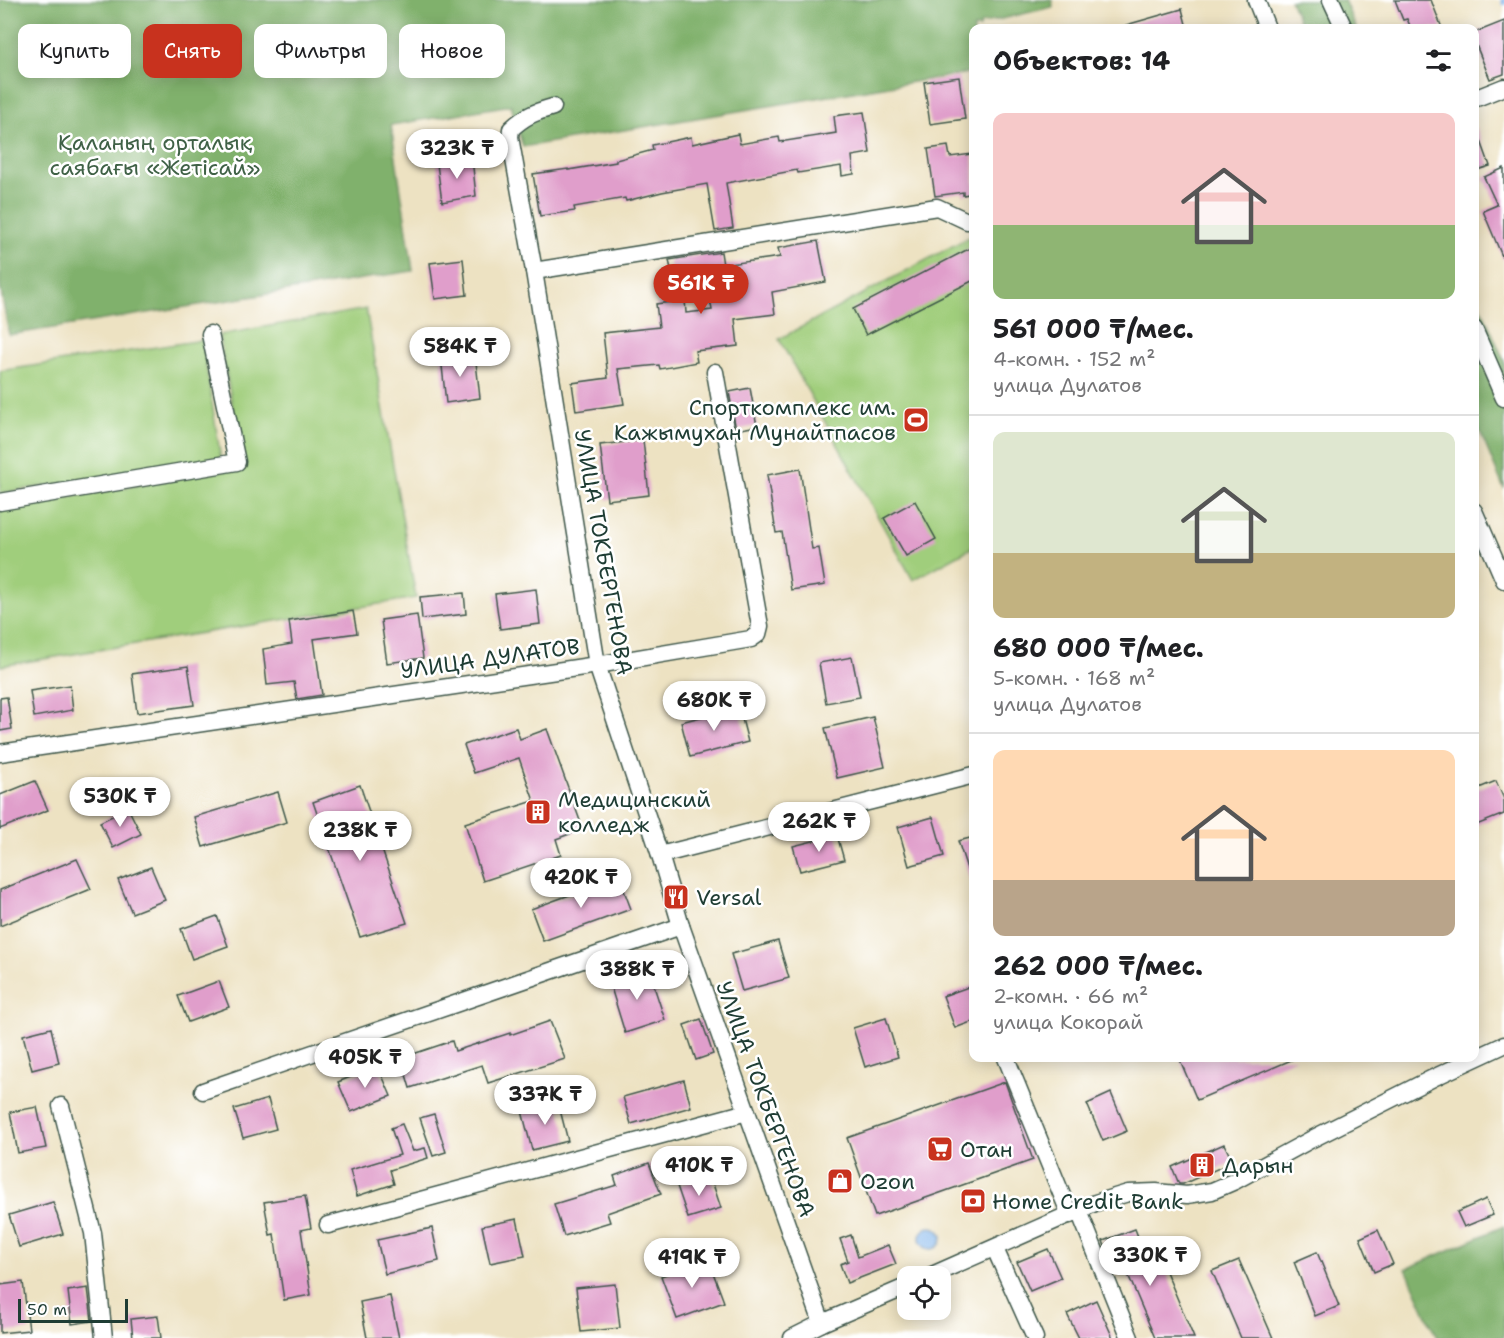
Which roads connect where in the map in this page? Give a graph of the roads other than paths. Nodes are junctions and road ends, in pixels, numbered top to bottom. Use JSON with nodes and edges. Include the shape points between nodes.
{"nodes":[{"id":1,"x":1256,"y":0,"type":"edge"},
{"id":2,"x":1331,"y":0,"type":"edge"},
{"id":3,"x":1265,"y":24,"type":"edge"},
{"id":4,"x":1342,"y":24,"type":"edge"},
{"id":5,"x":1504,"y":87,"type":"edge"},
{"id":6,"x":1479,"y":97,"type":"edge"},
{"id":7,"x":553,"y":107,"type":"dead end"},
{"id":8,"x":969,"y":220,"type":"edge"},
{"id":9,"x":534,"y":271,"type":"junction"},
{"id":10,"x":210,"y":334,"type":"dead end"},
{"id":11,"x":1479,"y":340,"type":"edge"},
{"id":12,"x":716,"y":372,"type":"dead end"},
{"id":13,"x":1504,"y":398,"type":"edge"},
{"id":14,"x":0,"y":502,"type":"edge"},
{"id":15,"x":1479,"y":522,"type":"edge"},
{"id":16,"x":1504,"y":580,"type":"edge"},
{"id":17,"x":597,"y":665,"type":"junction"},
{"id":18,"x":0,"y":753,"type":"edge"},
{"id":19,"x":969,"y":776,"type":"edge"},
{"id":20,"x":660,"y":855,"type":"junction"},
{"id":21,"x":681,"y":926,"type":"junction"},
{"id":22,"x":1504,"y":1045,"type":"edge"},
{"id":23,"x":1479,"y":1057,"type":"edge"},
{"id":24,"x":1008,"y":1062,"type":"edge"},
{"id":25,"x":1468,"y":1062,"type":"edge"},
{"id":26,"x":203,"y":1091,"type":"dead end"},
{"id":27,"x":61,"y":1106,"type":"dead end"},
{"id":28,"x":747,"y":1112,"type":"junction"},
{"id":29,"x":1074,"y":1213,"type":"junction"},
{"id":30,"x":328,"y":1225,"type":"dead end"},
{"id":31,"x":995,"y":1249,"type":"junction"},
{"id":32,"x":951,"y":1267,"type":"edge"},
{"id":33,"x":897,"y":1291,"type":"edge"},
{"id":34,"x":822,"y":1323,"type":"junction"},
{"id":35,"x":104,"y":1338,"type":"edge"},
{"id":36,"x":792,"y":1338,"type":"edge"},
{"id":37,"x":1035,"y":1338,"type":"edge"},
{"id":38,"x":1130,"y":1338,"type":"edge"}],
"edges":[{"from":1,"to":3,"type":"street"},
{"from":2,"to":4,"type":"street"},
{"from":5,"to":6,"type":"street"},
{"from":7,"to":9,"type":"street","name":"УЛИЦА ТОКБЕРГЕНОВА","via":[[520,120],[511,129],[510,137]]},
{"from":8,"to":9,"type":"street","via":[[937,207]]},
{"from":9,"to":17,"type":"street","name":"УЛИЦА ТОКБЕРГЕНОВА"},
{"from":10,"to":14,"type":"street","via":[[237,462]]},
{"from":11,"to":13,"type":"street"},
{"from":12,"to":17,"type":"street","name":"УЛИЦА ДУЛАТОВ","via":[[760,626],[758,634],[751,639]]},
{"from":15,"to":16,"type":"street"},
{"from":17,"to":18,"type":"street","name":"УЛИЦА ДУЛАТОВ"},
{"from":17,"to":20,"type":"street","name":"УЛИЦА ТОКБЕРГЕНОВА"},
{"from":19,"to":20,"type":"street"},
{"from":20,"to":21,"type":"street","name":"УЛИЦА ТОКБЕРГЕНОВА"},
{"from":21,"to":26,"type":"street"},
{"from":21,"to":28,"type":"street","name":"УЛИЦА ТОКБЕРГЕНОВА"},
{"from":22,"to":23,"type":"street"},
{"from":24,"to":29,"type":"street"},
{"from":25,"to":29,"type":"street","via":[[1212,1191],[1187,1195],[1128,1193]]},
{"from":27,"to":35,"type":"street","via":[[93,1233]]},
{"from":28,"to":30,"type":"street"},
{"from":28,"to":34,"type":"street","name":"УЛИЦА ТОКБЕРГЕНОВА"},
{"from":29,"to":31,"type":"street"},
{"from":29,"to":38,"type":"street"},
{"from":31,"to":32,"type":"street"},
{"from":31,"to":37,"type":"street"},
{"from":33,"to":34,"type":"street"},
{"from":34,"to":36,"type":"street"}]}
